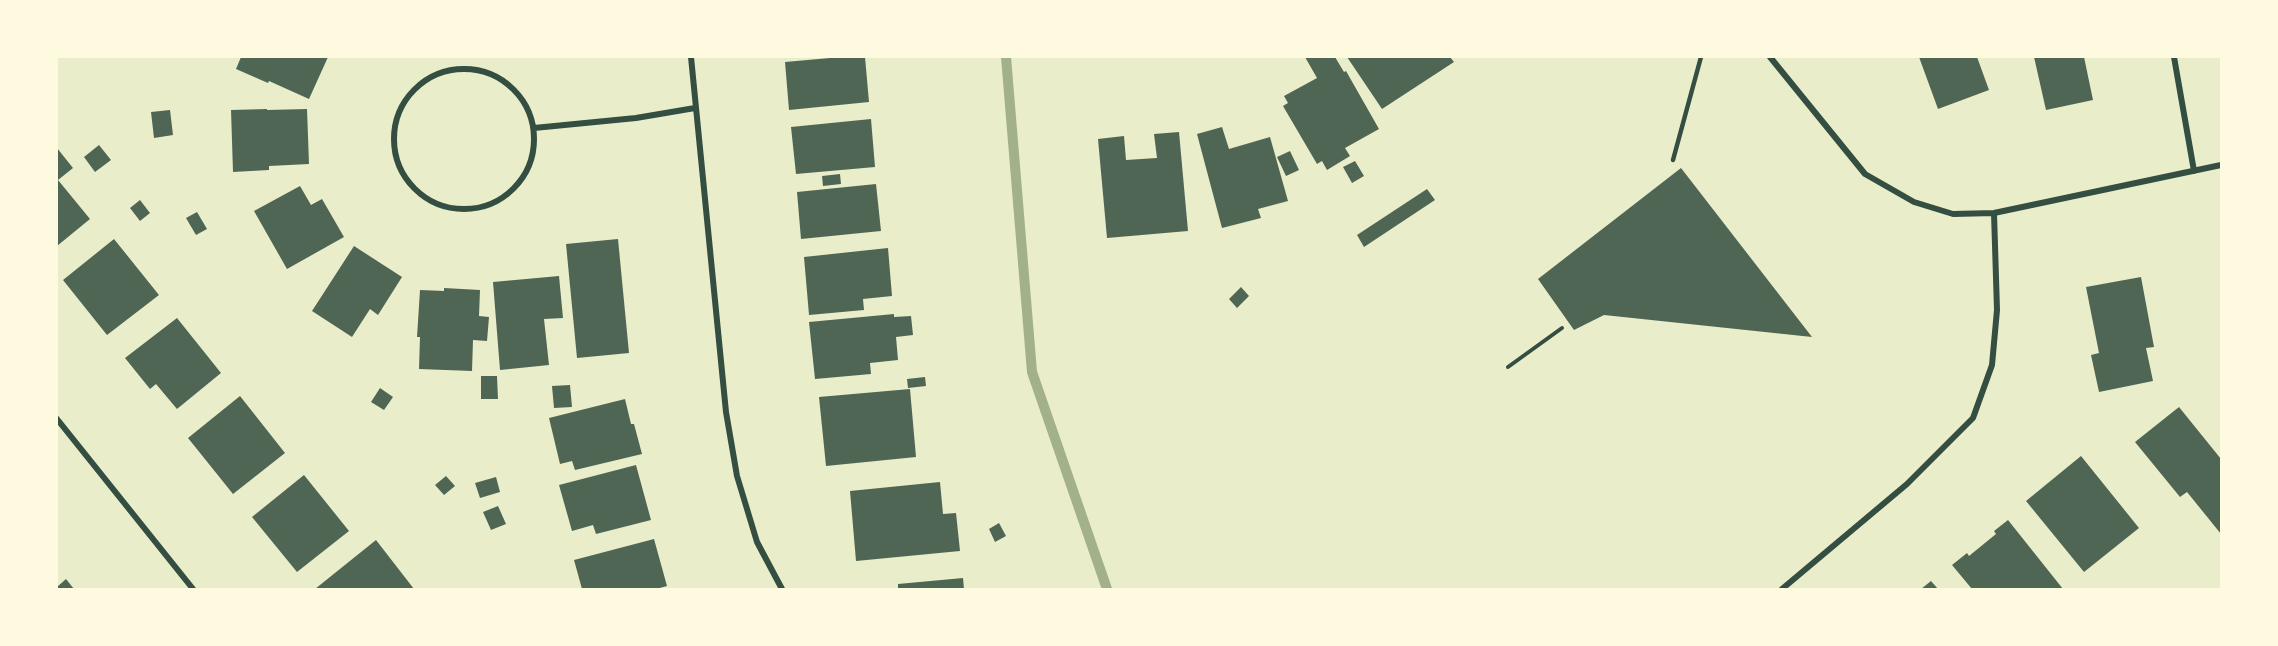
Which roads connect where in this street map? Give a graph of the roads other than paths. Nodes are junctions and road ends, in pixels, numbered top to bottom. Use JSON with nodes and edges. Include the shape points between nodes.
{"nodes":[{"id":1,"x":691,"y":57,"type":"edge"},
{"id":2,"x":1701,"y":57,"type":"edge"},
{"id":3,"x":1770,"y":57,"type":"edge"},
{"id":4,"x":2174,"y":57,"type":"edge"},
{"id":5,"x":695,"y":108,"type":"junction"},
{"id":6,"x":534,"y":128,"type":"junction"},
{"id":7,"x":1672,"y":160,"type":"dead end"},
{"id":8,"x":2221,"y":165,"type":"edge"},
{"id":9,"x":2194,"y":171,"type":"junction"},
{"id":10,"x":1994,"y":213,"type":"junction"},
{"id":11,"x":57,"y":419,"type":"edge"},
{"id":12,"x":193,"y":589,"type":"edge"},
{"id":13,"x":782,"y":589,"type":"edge"},
{"id":14,"x":1782,"y":589,"type":"edge"}],
"edges":[{"from":1,"to":5,"type":"street"},
{"from":2,"to":7,"type":"lane"},
{"from":3,"to":10,"type":"street","via":[[1865,174],[1931,208],[1953,214]]},
{"from":4,"to":9,"type":"street"},
{"from":5,"to":6,"type":"street"},
{"from":5,"to":13,"type":"street","via":[[726,412],[737,476],[757,542]]},
{"from":6,"to":6,"type":"street","via":[[526,105],[506,83],[484,72],[459,69],[435,75],[415,88],[398,113],[393,138],[395,155],[404,178],[433,203],[452,209],[477,209],[498,201],[517,186],[530,165]]},
{"from":8,"to":9,"type":"street"},
{"from":9,"to":10,"type":"street"},
{"from":10,"to":14,"type":"street","via":[[1997,310],[1992,365],[1973,418],[1907,484]]},
{"from":11,"to":12,"type":"street"}]}
